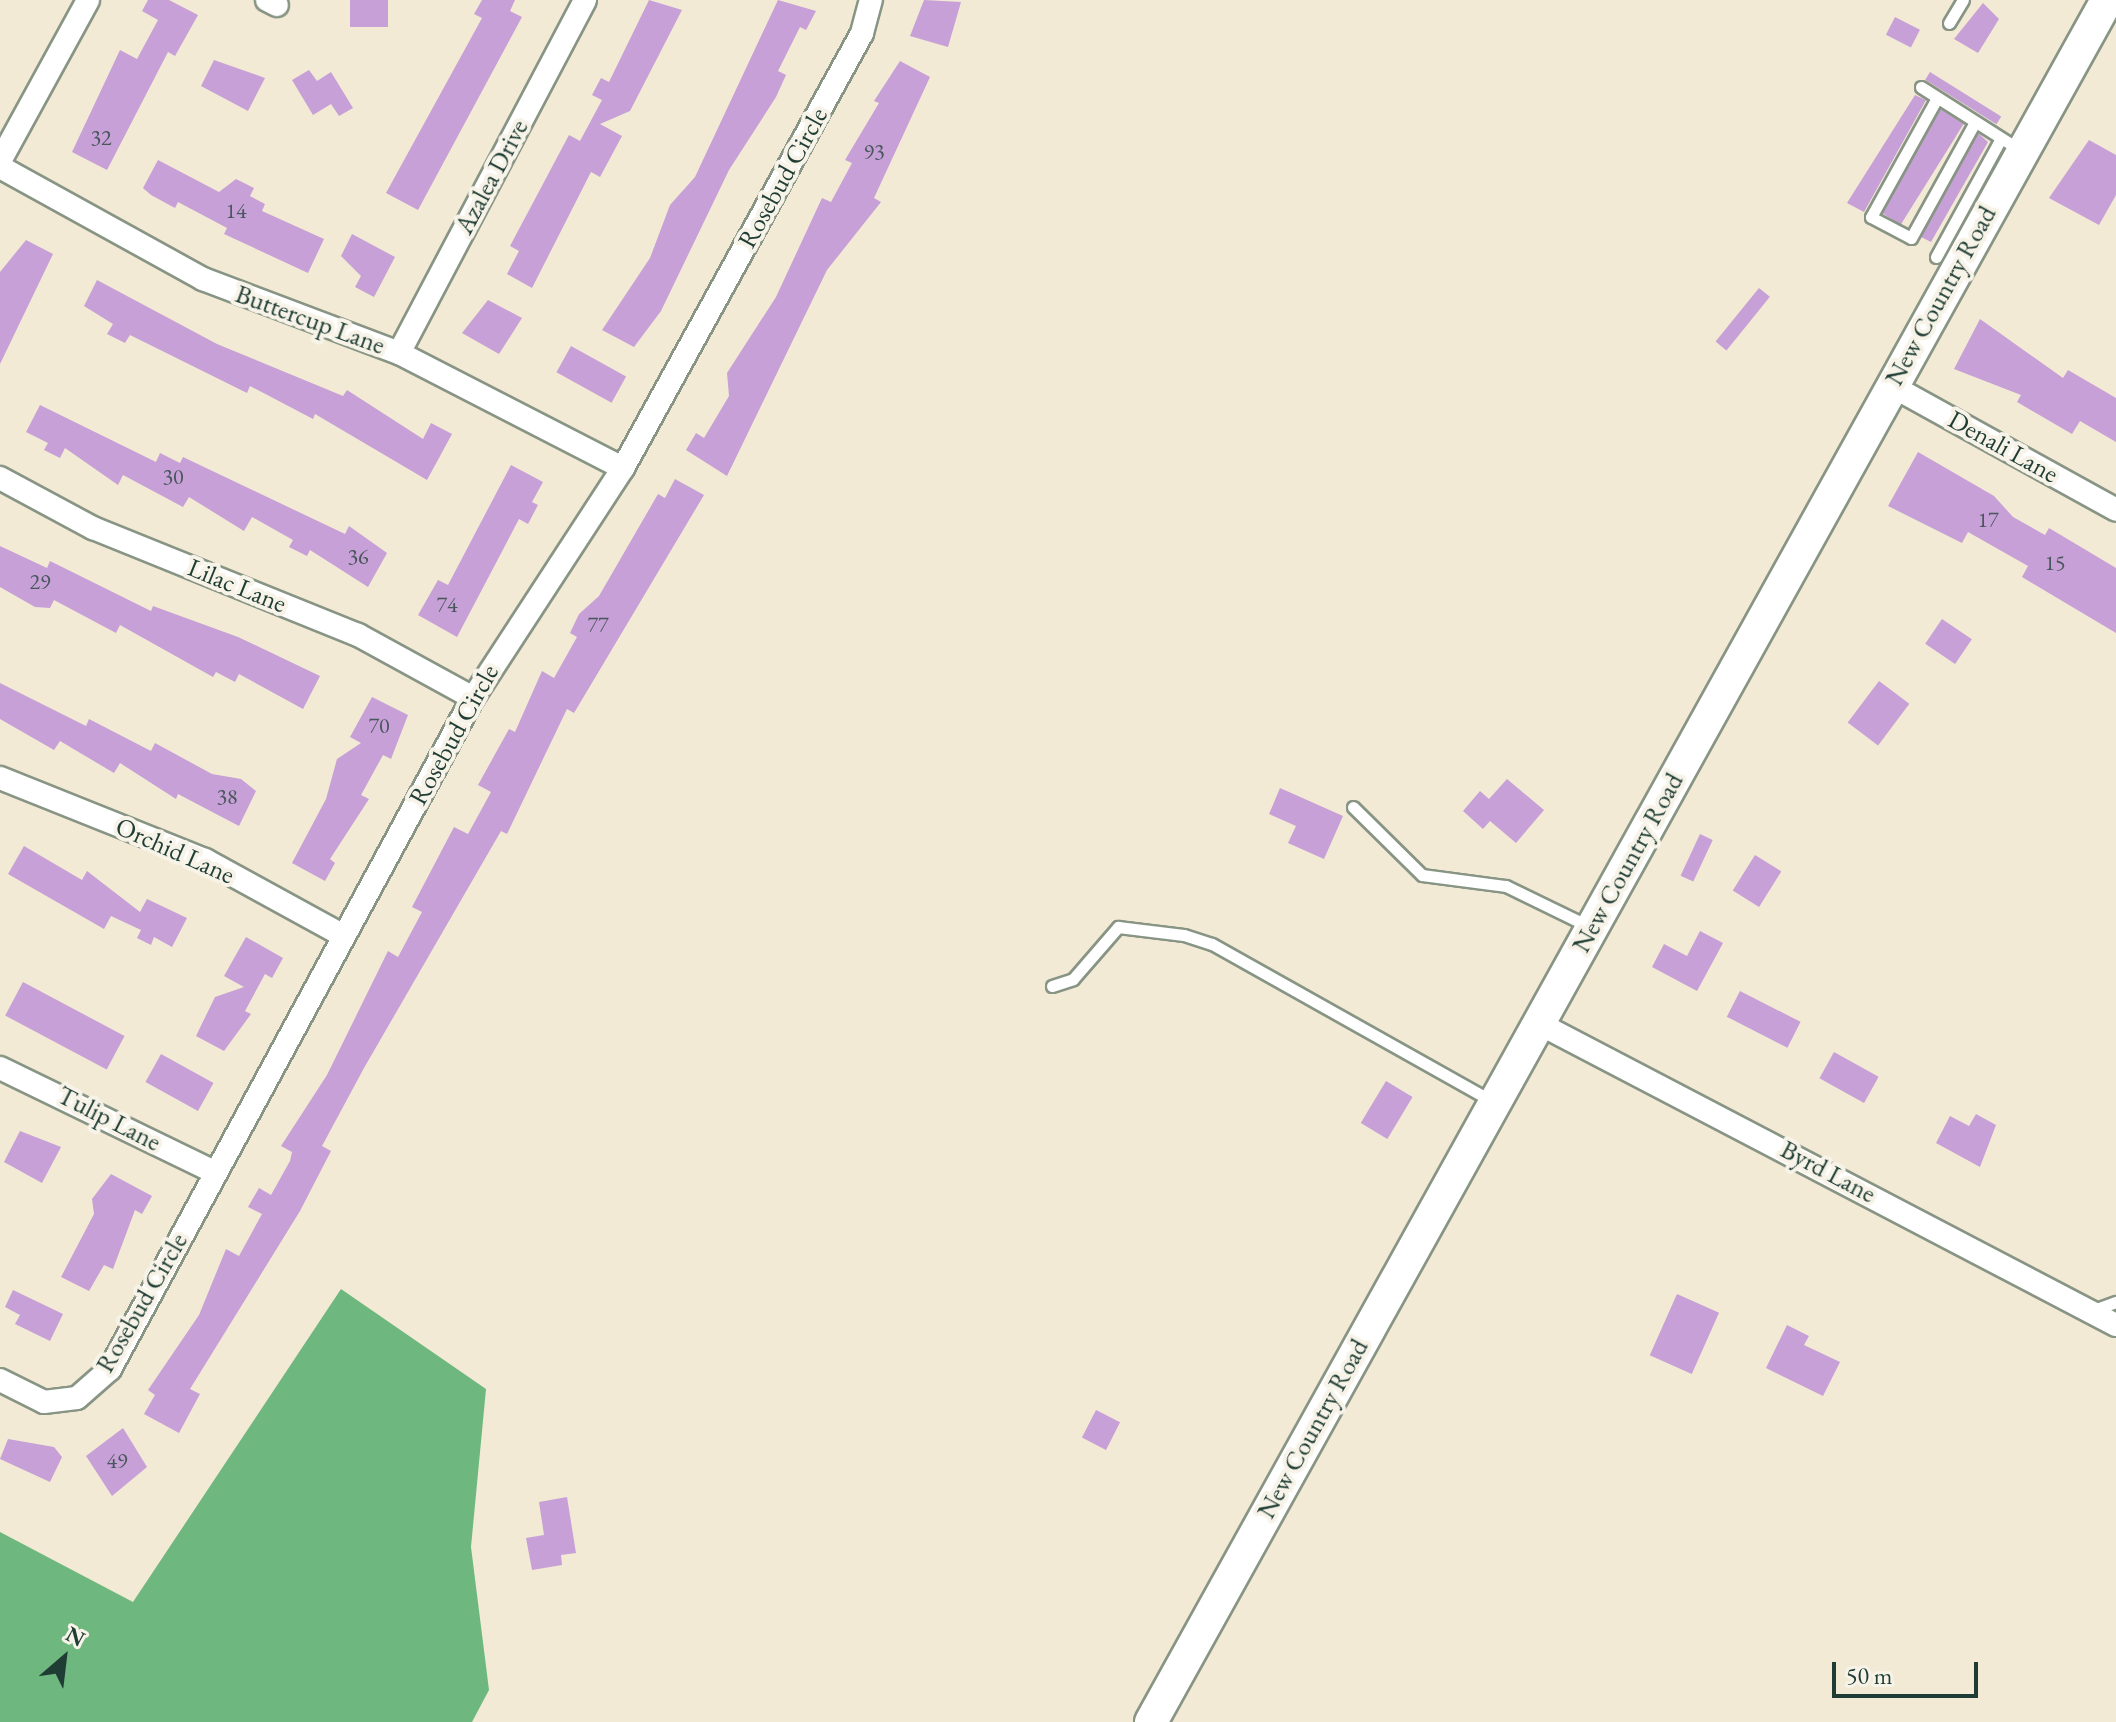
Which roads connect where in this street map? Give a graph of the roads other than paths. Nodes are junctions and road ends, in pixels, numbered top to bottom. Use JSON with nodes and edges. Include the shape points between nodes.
{"nodes":[{"id":1,"x":88,"y":0,"type":"edge"},
{"id":2,"x":585,"y":0,"type":"edge"},
{"id":3,"x":871,"y":0,"type":"edge"},
{"id":4,"x":1963,"y":0,"type":"edge"},
{"id":5,"x":2106,"y":5,"type":"edge"},
{"id":6,"x":1949,"y":23,"type":"dead end"},
{"id":7,"x":1921,"y":87,"type":"dead end"},
{"id":8,"x":1937,"y":98,"type":"junction"},
{"id":9,"x":1975,"y":122,"type":"junction"},
{"id":10,"x":2012,"y":145,"type":"junction"},
{"id":11,"x":0,"y":164,"type":"edge"},
{"id":12,"x":1936,"y":257,"type":"dead end"},
{"id":13,"x":399,"y":353,"type":"junction"},
{"id":14,"x":1890,"y":385,"type":"junction"},
{"id":15,"x":623,"y":468,"type":"junction"},
{"id":16,"x":0,"y":478,"type":"edge"},
{"id":17,"x":2116,"y":510,"type":"edge"},
{"id":18,"x":473,"y":698,"type":"junction"},
{"id":19,"x":0,"y":778,"type":"edge"},
{"id":20,"x":1353,"y":807,"type":"dead end"},
{"id":21,"x":1593,"y":929,"type":"junction"},
{"id":22,"x":344,"y":936,"type":"junction"},
{"id":23,"x":1052,"y":986,"type":"dead end"},
{"id":24,"x":1538,"y":1023,"type":"junction"},
{"id":25,"x":0,"y":1068,"type":"edge"},
{"id":26,"x":1494,"y":1102,"type":"junction"},
{"id":27,"x":216,"y":1173,"type":"junction"},
{"id":28,"x":2116,"y":1302,"type":"edge"},
{"id":29,"x":2091,"y":1311,"type":"junction"},
{"id":30,"x":2116,"y":1325,"type":"edge"},
{"id":31,"x":0,"y":1380,"type":"edge"},
{"id":32,"x":1151,"y":1722,"type":"edge"}],
"edges":[{"from":1,"to":11,"type":"street"},
{"from":2,"to":13,"type":"street","name":"Azalea Drive"},
{"from":3,"to":15,"type":"street","name":"Rosebud Circle","via":[[862,33]]},
{"from":4,"to":6,"type":"lane"},
{"from":5,"to":10,"type":"street","name":"New Country Road"},
{"from":7,"to":8,"type":"lane"},
{"from":8,"to":9,"type":"lane"},
{"from":8,"to":9,"type":"lane","via":[[1871,217],[1911,238]]},
{"from":9,"to":10,"type":"lane"},
{"from":10,"to":12,"type":"lane"},
{"from":10,"to":14,"type":"street","name":"New Country Road"},
{"from":11,"to":13,"type":"street","name":"Buttercup Lane","via":[[203,279]]},
{"from":13,"to":15,"type":"street","name":"Buttercup Lane"},
{"from":14,"to":17,"type":"street","name":"Denali Lane"},
{"from":14,"to":21,"type":"street","name":"New Country Road"},
{"from":15,"to":18,"type":"street","name":"Rosebud Circle"},
{"from":16,"to":18,"type":"street","name":"Lilac Lane","via":[[93,528],[358,635]]},
{"from":18,"to":22,"type":"street","name":"Rosebud Circle"},
{"from":19,"to":22,"type":"street","name":"Orchid Lane","via":[[205,860]]},
{"from":20,"to":21,"type":"lane","via":[[1422,875],[1506,886]]},
{"from":21,"to":24,"type":"street","name":"New Country Road"},
{"from":22,"to":27,"type":"street","name":"Rosebud Circle"},
{"from":23,"to":26,"type":"lane","via":[[1073,979],[1118,927],[1184,935]]},
{"from":24,"to":26,"type":"street","name":"New Country Road"},
{"from":24,"to":29,"type":"street","name":"Byrd Lane"},
{"from":25,"to":27,"type":"street","name":"Tulip Lane"},
{"from":26,"to":32,"type":"street","name":"New Country Road"},
{"from":27,"to":31,"type":"street","name":"Rosebud Circle","via":[[110,1369],[77,1398],[44,1402]]},
{"from":28,"to":29,"type":"lane"},
{"from":29,"to":30,"type":"street","name":"Byrd Lane"}]}
